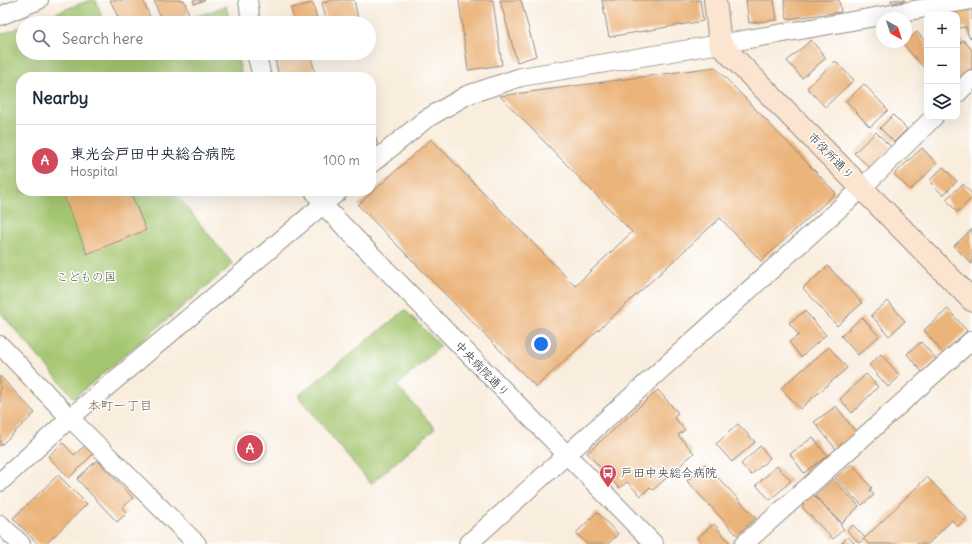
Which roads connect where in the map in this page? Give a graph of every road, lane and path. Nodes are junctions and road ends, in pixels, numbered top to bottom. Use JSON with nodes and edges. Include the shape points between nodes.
{"nodes":[{"id":1,"x":39,"y":0,"type":"edge"},
{"id":2,"x":248,"y":0,"type":"edge"},
{"id":3,"x":715,"y":0,"type":"edge"},
{"id":4,"x":972,"y":0,"type":"edge"},
{"id":5,"x":0,"y":16,"type":"edge"},
{"id":6,"x":250,"y":16,"type":"edge"},
{"id":7,"x":720,"y":44,"type":"junction"},
{"id":8,"x":258,"y":60,"type":"edge"},
{"id":9,"x":261,"y":72,"type":"edge"},
{"id":10,"x":972,"y":79,"type":"edge"},
{"id":11,"x":960,"y":91,"type":"edge"},
{"id":12,"x":931,"y":120,"type":"edge"},
{"id":13,"x":376,"y":160,"type":"edge"},
{"id":14,"x":862,"y":188,"type":"junction"},
{"id":15,"x":318,"y":198,"type":"edge"},
{"id":16,"x":972,"y":300,"type":"edge"},
{"id":17,"x":972,"y":340,"type":"edge"},
{"id":18,"x":0,"y":345,"type":"edge"},
{"id":19,"x":70,"y":418,"type":"junction"},
{"id":20,"x":567,"y":455,"type":"junction"},
{"id":21,"x":0,"y":482,"type":"edge"},
{"id":22,"x":0,"y":524,"type":"edge"},
{"id":23,"x":20,"y":544,"type":"edge"},
{"id":24,"x":197,"y":544,"type":"edge"},
{"id":25,"x":468,"y":544,"type":"edge"},
{"id":26,"x":654,"y":544,"type":"edge"},
{"id":27,"x":744,"y":544,"type":"edge"}],
"edges":[{"from":1,"to":5,"type":"street"},
{"from":2,"to":6,"type":"street"},
{"from":3,"to":7,"type":"street"},
{"from":4,"to":7,"type":"street"},
{"from":7,"to":13,"type":"street","via":[[521,77],[467,95],[426,119]]},
{"from":7,"to":14,"type":"street","name":"市役所通り"},
{"from":8,"to":9,"type":"street"},
{"from":10,"to":11,"type":"street"},
{"from":12,"to":14,"type":"street"},
{"from":14,"to":16,"type":"street","name":"市役所通り"},
{"from":14,"to":20,"type":"street"},
{"from":15,"to":19,"type":"street"},
{"from":15,"to":20,"type":"street","name":"中央病院通り"},
{"from":17,"to":27,"type":"street"},
{"from":18,"to":19,"type":"street"},
{"from":19,"to":21,"type":"street"},
{"from":19,"to":24,"type":"street"},
{"from":20,"to":25,"type":"street"},
{"from":20,"to":26,"type":"street","name":"中央病院通り"},
{"from":22,"to":23,"type":"street"}]}
